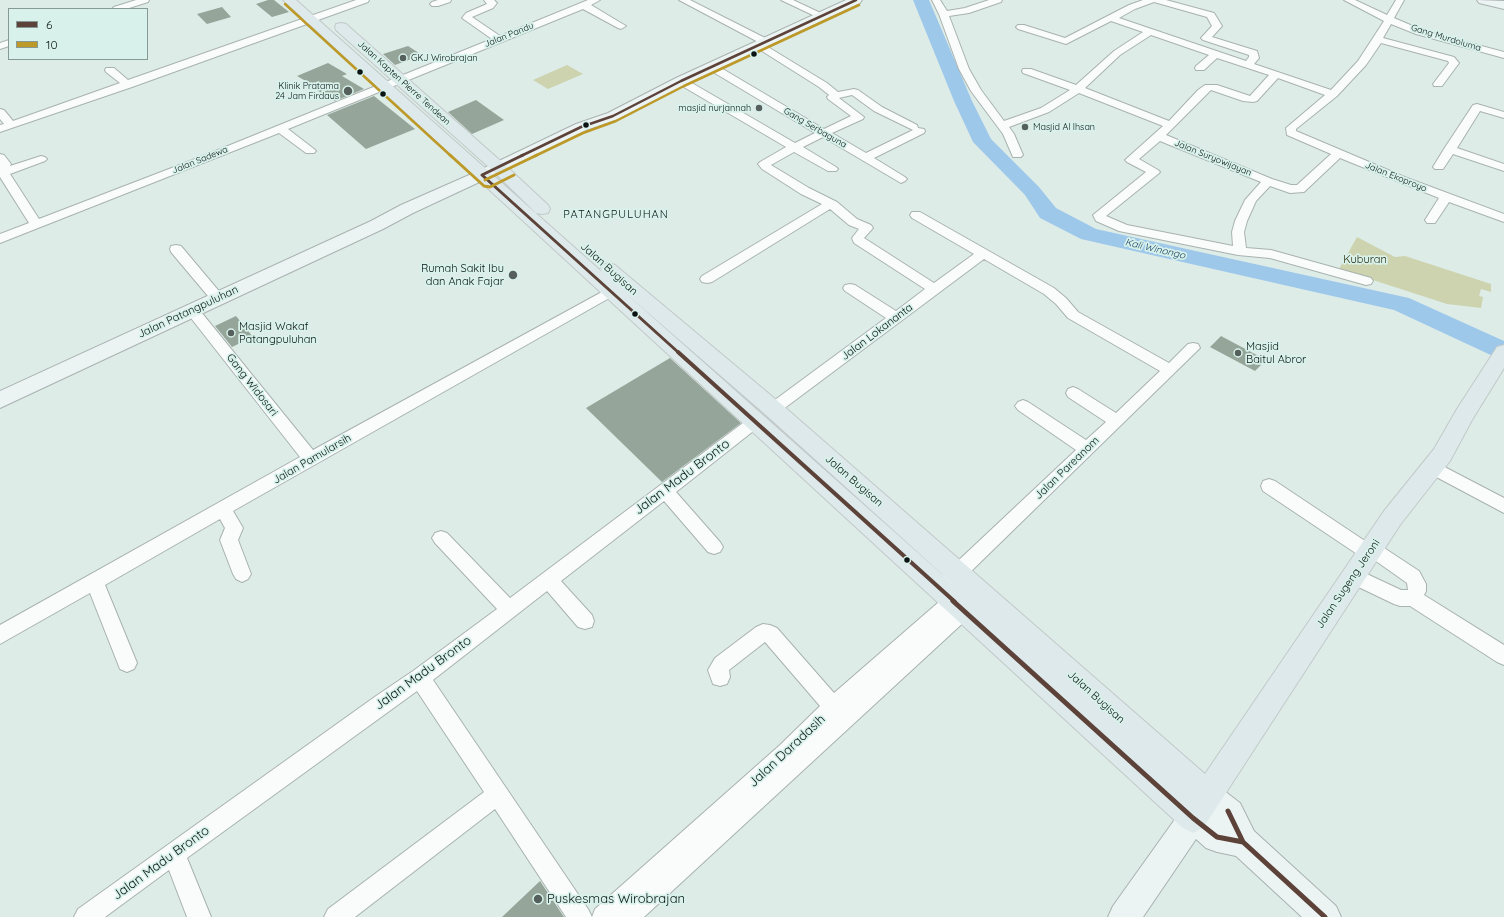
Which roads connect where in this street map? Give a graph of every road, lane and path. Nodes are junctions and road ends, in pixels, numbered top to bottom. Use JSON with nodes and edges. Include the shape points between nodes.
{"nodes":[{"id":1,"x":145,"y":0,"type":"edge"},
{"id":2,"x":289,"y":0,"type":"edge"},
{"id":3,"x":365,"y":0,"type":"edge"},
{"id":4,"x":446,"y":0,"type":"edge"},
{"id":5,"x":488,"y":0,"type":"edge"},
{"id":6,"x":596,"y":0,"type":"edge"},
{"id":7,"x":683,"y":0,"type":"edge"},
{"id":8,"x":785,"y":0,"type":"edge"},
{"id":9,"x":856,"y":0,"type":"edge"},
{"id":10,"x":936,"y":0,"type":"edge"},
{"id":11,"x":998,"y":0,"type":"edge"},
{"id":12,"x":1123,"y":0,"type":"edge"},
{"id":13,"x":1152,"y":0,"type":"edge"},
{"id":14,"x":1156,"y":0,"type":"edge"},
{"id":15,"x":1348,"y":0,"type":"edge"},
{"id":16,"x":1400,"y":0,"type":"edge"},
{"id":17,"x":1483,"y":0,"type":"edge"},
{"id":18,"x":435,"y":4,"type":"dead end"},
{"id":19,"x":315,"y":5,"type":"dead end"},
{"id":20,"x":583,"y":5,"type":"junction"},
{"id":21,"x":1136,"y":5,"type":"junction"},
{"id":22,"x":1504,"y":5,"type":"edge"},
{"id":23,"x":120,"y":8,"type":"edge"},
{"id":24,"x":326,"y":14,"type":"junction"},
{"id":25,"x":944,"y":14,"type":"junction"},
{"id":26,"x":822,"y":16,"type":"junction"},
{"id":27,"x":1111,"y":18,"type":"junction"},
{"id":28,"x":311,"y":19,"type":"junction"},
{"id":29,"x":1388,"y":19,"type":"junction"},
{"id":30,"x":621,"y":26,"type":"dead end"},
{"id":31,"x":1021,"y":27,"type":"dead end"},
{"id":32,"x":1149,"y":32,"type":"junction"},
{"id":33,"x":498,"y":39,"type":"junction"},
{"id":34,"x":1377,"y":39,"type":"junction"},
{"id":35,"x":762,"y":44,"type":"junction"},
{"id":36,"x":1216,"y":54,"type":"junction"},
{"id":37,"x":1504,"y":55,"type":"edge"},
{"id":38,"x":1247,"y":65,"type":"junction"},
{"id":39,"x":712,"y":67,"type":"junction"},
{"id":40,"x":1200,"y":68,"type":"dead end"},
{"id":41,"x":110,"y":70,"type":"dead end"},
{"id":42,"x":1027,"y":71,"type":"dead end"},
{"id":43,"x":1276,"y":74,"type":"junction"},
{"id":44,"x":400,"y":80,"type":"junction"},
{"id":45,"x":682,"y":81,"type":"junction"},
{"id":46,"x":128,"y":84,"type":"junction"},
{"id":47,"x":1438,"y":84,"type":"dead end"},
{"id":48,"x":383,"y":86,"type":"junction"},
{"id":49,"x":1078,"y":89,"type":"junction"},
{"id":50,"x":1333,"y":94,"type":"junction"},
{"id":51,"x":836,"y":95,"type":"junction"},
{"id":52,"x":0,"y":112,"type":"edge"},
{"id":53,"x":1504,"y":115,"type":"edge"},
{"id":54,"x":11,"y":125,"type":"junction"},
{"id":55,"x":1171,"y":125,"type":"junction"},
{"id":56,"x":1002,"y":126,"type":"junction"},
{"id":57,"x":280,"y":128,"type":"junction"},
{"id":58,"x":0,"y":129,"type":"edge"},
{"id":59,"x":823,"y":133,"type":"junction"},
{"id":60,"x":1158,"y":136,"type":"junction"},
{"id":61,"x":794,"y":147,"type":"junction"},
{"id":62,"x":1450,"y":149,"type":"junction"},
{"id":63,"x":310,"y":151,"type":"dead end"},
{"id":64,"x":1339,"y":153,"type":"junction"},
{"id":65,"x":1018,"y":155,"type":"dead end"},
{"id":66,"x":0,"y":157,"type":"edge"},
{"id":67,"x":866,"y":158,"type":"junction"},
{"id":68,"x":41,"y":159,"type":"dead end"},
{"id":69,"x":1439,"y":167,"type":"dead end"},
{"id":70,"x":1504,"y":168,"type":"edge"},
{"id":71,"x":832,"y":169,"type":"dead end"},
{"id":72,"x":3,"y":173,"type":"junction"},
{"id":73,"x":493,"y":174,"type":"junction"},
{"id":74,"x":901,"y":179,"type":"dead end"},
{"id":75,"x":1268,"y":180,"type":"junction"},
{"id":76,"x":1446,"y":196,"type":"junction"},
{"id":77,"x":830,"y":204,"type":"junction"},
{"id":78,"x":916,"y":215,"type":"dead end"},
{"id":79,"x":1504,"y":218,"type":"edge"},
{"id":80,"x":1431,"y":220,"type":"dead end"},
{"id":81,"x":37,"y":225,"type":"junction"},
{"id":82,"x":0,"y":239,"type":"edge"},
{"id":83,"x":176,"y":249,"type":"dead end"},
{"id":84,"x":1240,"y":251,"type":"junction"},
{"id":85,"x":982,"y":254,"type":"junction"},
{"id":86,"x":707,"y":279,"type":"dead end"},
{"id":87,"x":1366,"y":281,"type":"dead end"},
{"id":88,"x":618,"y":288,"type":"junction"},
{"id":89,"x":850,"y":288,"type":"dead end"},
{"id":90,"x":934,"y":289,"type":"junction"},
{"id":91,"x":218,"y":299,"type":"junction"},
{"id":92,"x":192,"y":310,"type":"junction"},
{"id":93,"x":896,"y":318,"type":"junction"},
{"id":94,"x":1193,"y":348,"type":"dead end"},
{"id":95,"x":1504,"y":352,"type":"edge"},
{"id":96,"x":1170,"y":370,"type":"junction"},
{"id":97,"x":1073,"y":393,"type":"dead end"},
{"id":98,"x":0,"y":400,"type":"edge"},
{"id":99,"x":1023,"y":406,"type":"dead end"},
{"id":100,"x":773,"y":409,"type":"junction"},
{"id":101,"x":756,"y":421,"type":"junction"},
{"id":102,"x":1117,"y":421,"type":"junction"},
{"id":103,"x":1087,"y":449,"type":"junction"},
{"id":104,"x":311,"y":459,"type":"junction"},
{"id":105,"x":1433,"y":467,"type":"junction"},
{"id":106,"x":1269,"y":486,"type":"dead end"},
{"id":107,"x":665,"y":490,"type":"junction"},
{"id":108,"x":1504,"y":506,"type":"edge"},
{"id":109,"x":224,"y":510,"type":"junction"},
{"id":110,"x":441,"y":538,"type":"dead end"},
{"id":111,"x":714,"y":547,"type":"dead end"},
{"id":112,"x":1371,"y":551,"type":"junction"},
{"id":113,"x":242,"y":574,"type":"dead end"},
{"id":114,"x":1354,"y":576,"type":"junction"},
{"id":115,"x":548,"y":580,"type":"junction"},
{"id":116,"x":95,"y":583,"type":"junction"},
{"id":117,"x":961,"y":592,"type":"junction"},
{"id":118,"x":1413,"y":598,"type":"junction"},
{"id":119,"x":509,"y":609,"type":"junction"},
{"id":120,"x":585,"y":621,"type":"dead end"},
{"id":121,"x":0,"y":635,"type":"edge"},
{"id":122,"x":1504,"y":656,"type":"edge"},
{"id":123,"x":127,"y":663,"type":"dead end"},
{"id":124,"x":720,"y":677,"type":"dead end"},
{"id":125,"x":420,"y":678,"type":"junction"},
{"id":126,"x":833,"y":707,"type":"junction"},
{"id":127,"x":498,"y":794,"type":"junction"},
{"id":128,"x":1201,"y":807,"type":"junction"},
{"id":129,"x":174,"y":854,"type":"junction"},
{"id":130,"x":86,"y":917,"type":"edge"},
{"id":131,"x":199,"y":917,"type":"edge"},
{"id":132,"x":336,"y":917,"type":"edge"},
{"id":133,"x":580,"y":917,"type":"edge"},
{"id":134,"x":603,"y":917,"type":"edge"},
{"id":135,"x":626,"y":917,"type":"edge"},
{"id":136,"x":1124,"y":917,"type":"edge"},
{"id":137,"x":1325,"y":917,"type":"edge"}],
"edges":[{"from":1,"to":23,"type":"street"},
{"from":2,"to":28,"type":"main road","name":"Jalan Kapten Pierre Tendean"},
{"from":3,"to":24,"type":"street"},
{"from":4,"to":18,"type":"street"},
{"from":5,"to":33,"type":"street","via":[[492,3],[490,6],[467,18]]},
{"from":6,"to":20,"type":"street","name":"Jalan Pandu"},
{"from":7,"to":35,"type":"street"},
{"from":8,"to":26,"type":"street"},
{"from":9,"to":26,"type":"street","name":"Jalan Patangpuluhan"},
{"from":10,"to":25,"type":"street"},
{"from":11,"to":25,"type":"street","via":[[966,11]]},
{"from":12,"to":21,"type":"street"},
{"from":13,"to":21,"type":"street"},
{"from":14,"to":38,"type":"street","via":[[1211,15],[1217,26],[1207,38],[1256,52]]},
{"from":15,"to":29,"type":"street","name":"Gang Murdoluma"},
{"from":16,"to":29,"type":"street"},
{"from":17,"to":22,"type":"street"},
{"from":19,"to":24,"type":"main road","name":"Jalan Kapten Pierre Tendean"},
{"from":20,"to":30,"type":"street"},
{"from":20,"to":33,"type":"street","name":"Jalan Pandu"},
{"from":21,"to":27,"type":"street"},
{"from":24,"to":28,"type":"street"},
{"from":24,"to":44,"type":"main road","name":"Jalan Kapten Pierre Tendean"},
{"from":25,"to":56,"type":"street","via":[[964,69],[976,91]]},
{"from":26,"to":35,"type":"street","name":"Jalan Patangpuluhan"},
{"from":27,"to":31,"type":"street","via":[[1066,41]]},
{"from":27,"to":32,"type":"street"},
{"from":28,"to":46,"type":"street"},
{"from":28,"to":48,"type":"main road","name":"Jalan Kapten Pierre Tendean"},
{"from":29,"to":34,"type":"street"},
{"from":29,"to":37,"type":"street","name":"Gang Murdoluma","via":[[1419,32]]},
{"from":32,"to":36,"type":"street"},
{"from":32,"to":49,"type":"street","via":[[1117,53]]},
{"from":33,"to":44,"type":"street","name":"Jalan Pandu"},
{"from":34,"to":47,"type":"street","via":[[1451,59],[1454,63]]},
{"from":34,"to":50,"type":"street","via":[[1362,63]]},
{"from":35,"to":39,"type":"street","name":"Jalan Patangpuluhan"},
{"from":35,"to":51,"type":"street"},
{"from":36,"to":38,"type":"street"},
{"from":36,"to":40,"type":"street"},
{"from":38,"to":43,"type":"street"},
{"from":39,"to":45,"type":"street","name":"Jalan Patangpuluhan"},
{"from":39,"to":59,"type":"street","name":"Gang Serbaguna"},
{"from":41,"to":46,"type":"street"},
{"from":42,"to":49,"type":"street"},
{"from":43,"to":50,"type":"street"},
{"from":43,"to":55,"type":"street","via":[[1252,99],[1209,87]]},
{"from":44,"to":48,"type":"street","name":"Jalan Sadewa"},
{"from":44,"to":73,"type":"main road","name":"Jalan Kapten Pierre Tendean"},
{"from":45,"to":61,"type":"street"},
{"from":45,"to":73,"type":"street","name":"Jalan Patangpuluhan","via":[[602,124]]},
{"from":46,"to":54,"type":"street"},
{"from":48,"to":57,"type":"street","name":"Jalan Sadewa"},
{"from":48,"to":73,"type":"main road","name":"Jalan Kapten Pierre Tendean"},
{"from":49,"to":55,"type":"street"},
{"from":49,"to":56,"type":"street","via":[[1045,110]]},
{"from":50,"to":64,"type":"street","name":"Jalan Ekoproyo","via":[[1290,131]]},
{"from":51,"to":59,"type":"street","via":[[832,97],[859,117]]},
{"from":51,"to":67,"type":"street","via":[[854,92],[878,109],[916,129]]},
{"from":52,"to":54,"type":"street"},
{"from":53,"to":62,"type":"street","via":[[1478,107]]},
{"from":54,"to":58,"type":"street"},
{"from":55,"to":60,"type":"street"},
{"from":56,"to":65,"type":"street"},
{"from":57,"to":63,"type":"street"},
{"from":57,"to":81,"type":"street","name":"Jalan Sadewa"},
{"from":59,"to":61,"type":"street"},
{"from":59,"to":67,"type":"street","name":"Gang Serbaguna"},
{"from":60,"to":75,"type":"street","name":"Jalan Suryowijayan"},
{"from":60,"to":84,"type":"street","via":[[1131,160],[1154,172],[1099,217],[1123,228]]},
{"from":61,"to":71,"type":"street"},
{"from":61,"to":77,"type":"street","via":[[764,164]]},
{"from":62,"to":69,"type":"street"},
{"from":62,"to":70,"type":"street"},
{"from":64,"to":75,"type":"street","name":"Jalan Suryowijayan","via":[[1300,189],[1290,190]]},
{"from":64,"to":76,"type":"street","name":"Jalan Ekoproyo"},
{"from":66,"to":72,"type":"street","via":[[5,164]]},
{"from":67,"to":74,"type":"street","name":"Gang Serbaguna"},
{"from":68,"to":72,"type":"street"},
{"from":72,"to":81,"type":"street"},
{"from":73,"to":88,"type":"main road","name":"Jalan Bugisan"},
{"from":73,"to":91,"type":"street","name":"Jalan Patangpuluhan","via":[[404,217],[377,225]]},
{"from":75,"to":84,"type":"street","via":[[1251,200],[1241,221],[1238,232]]},
{"from":76,"to":79,"type":"street","name":"Jalan Ekoproyo"},
{"from":76,"to":80,"type":"street"},
{"from":77,"to":86,"type":"street"},
{"from":77,"to":90,"type":"street","via":[[853,222],[867,228],[858,240]]},
{"from":78,"to":85,"type":"street"},
{"from":81,"to":82,"type":"street","name":"Jalan Sadewa"},
{"from":83,"to":91,"type":"street"},
{"from":84,"to":87,"type":"street","via":[[1271,254]]},
{"from":85,"to":90,"type":"street","name":"Jalan Lokananta"},
{"from":85,"to":96,"type":"street","via":[[1049,291],[1074,315]]},
{"from":88,"to":100,"type":"main road","name":"Jalan Bugisan"},
{"from":88,"to":101,"type":"main road","name":"Jalan Bugisan"},
{"from":88,"to":104,"type":"street","name":"Jalan Pamularsih"},
{"from":89,"to":93,"type":"street"},
{"from":90,"to":93,"type":"street","name":"Jalan Lokananta"},
{"from":91,"to":92,"type":"street","name":"Jalan Patangpuluhan"},
{"from":92,"to":98,"type":"street","name":"Jalan Patangpuluhan"},
{"from":92,"to":104,"type":"street","name":"Gang Widosari"},
{"from":93,"to":100,"type":"street","name":"Jalan Lokananta"},
{"from":94,"to":96,"type":"street","name":"Jalan Pareanom"},
{"from":95,"to":105,"type":"main road","name":"Jalan Sugeng Jeroni"},
{"from":96,"to":102,"type":"street","name":"Jalan Pareanom"},
{"from":97,"to":102,"type":"street"},
{"from":99,"to":103,"type":"street"},
{"from":100,"to":101,"type":"main road"},
{"from":100,"to":117,"type":"main road","name":"Jalan Bugisan"},
{"from":101,"to":107,"type":"street","name":"Jalan Madu Bronto"},
{"from":101,"to":117,"type":"main road","name":"Jalan Bugisan"},
{"from":102,"to":103,"type":"street","name":"Jalan Pareanom"},
{"from":103,"to":117,"type":"street","name":"Jalan Pareanom"},
{"from":104,"to":109,"type":"street","name":"Jalan Pamularsih"},
{"from":105,"to":108,"type":"street"},
{"from":105,"to":112,"type":"main road","name":"Jalan Sugeng Jeroni","via":[[1392,518]]},
{"from":106,"to":112,"type":"street"},
{"from":107,"to":111,"type":"street"},
{"from":107,"to":115,"type":"street","name":"Jalan Madu Bronto"},
{"from":109,"to":113,"type":"street","via":[[234,528],[229,540]]},
{"from":109,"to":116,"type":"street","name":"Jalan Pamularsih"},
{"from":110,"to":119,"type":"street"},
{"from":112,"to":114,"type":"main road","name":"Jalan Sugeng Jeroni"},
{"from":112,"to":118,"type":"street","via":[[1413,576],[1417,591]]},
{"from":114,"to":118,"type":"street","via":[[1400,598]]},
{"from":114,"to":128,"type":"main road","name":"Jalan Sugeng Jeroni"},
{"from":115,"to":119,"type":"street","name":"Jalan Madu Bronto"},
{"from":115,"to":120,"type":"street"},
{"from":116,"to":121,"type":"street","name":"Jalan Pamularsih"},
{"from":116,"to":123,"type":"street"},
{"from":117,"to":126,"type":"street","name":"Jalan Daradasih"},
{"from":117,"to":128,"type":"main road","name":"Jalan Bugisan"},
{"from":117,"to":135,"type":"street","name":"Jalan Daradasih"},
{"from":118,"to":122,"type":"street"},
{"from":119,"to":125,"type":"street","name":"Jalan Madu Bronto"},
{"from":124,"to":126,"type":"street","via":[[718,670],[722,664],[763,633],[770,634]]},
{"from":125,"to":127,"type":"street"},
{"from":125,"to":129,"type":"street","name":"Jalan Madu Bronto"},
{"from":126,"to":134,"type":"street","name":"Jalan Daradasih","via":[[787,752]]},
{"from":127,"to":132,"type":"street"},
{"from":127,"to":133,"type":"street"},
{"from":128,"to":136,"type":"street"},
{"from":128,"to":137,"type":"street","via":[[1217,837],[1243,842]]},
{"from":129,"to":130,"type":"street","name":"Jalan Madu Bronto"},
{"from":129,"to":131,"type":"street"}]}
